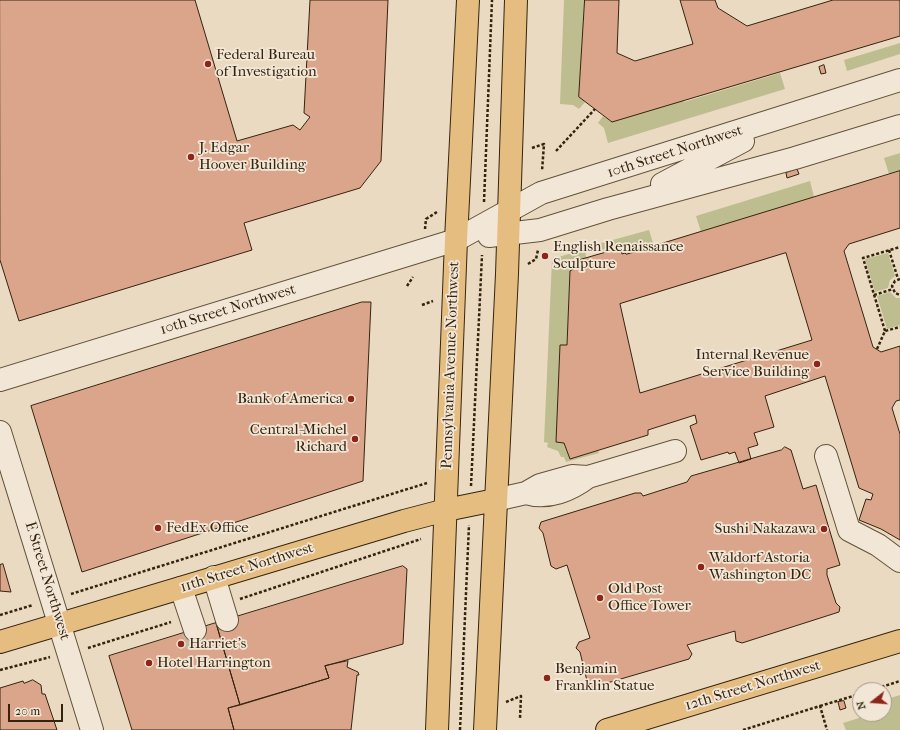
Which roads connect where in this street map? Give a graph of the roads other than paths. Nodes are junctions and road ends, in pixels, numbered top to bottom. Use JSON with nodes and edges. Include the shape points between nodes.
{"nodes":[{"id":1,"x":468,"y":0,"type":"edge"},
{"id":2,"x":516,"y":0,"type":"edge"},
{"id":3,"x":900,"y":80,"type":"edge"},
{"id":4,"x":900,"y":89,"type":"edge"},
{"id":5,"x":900,"y":126,"type":"edge"},
{"id":6,"x":608,"y":209,"type":"junction"},
{"id":7,"x":509,"y":211,"type":"junction"},
{"id":8,"x":483,"y":231,"type":"junction"},
{"id":9,"x":508,"y":233,"type":"junction"},
{"id":10,"x":456,"y":240,"type":"junction"},
{"id":11,"x":0,"y":380,"type":"edge"},
{"id":12,"x":0,"y":432,"type":"edge"},
{"id":13,"x":674,"y":451,"type":"dead end"},
{"id":14,"x":826,"y":456,"type":"dead end"},
{"id":15,"x":495,"y":500,"type":"junction"},
{"id":16,"x":446,"y":510,"type":"junction"},
{"id":17,"x":900,"y":561,"type":"edge"},
{"id":18,"x":214,"y":578,"type":"junction"},
{"id":19,"x":181,"y":588,"type":"junction"},
{"id":20,"x":225,"y":612,"type":"road end"},
{"id":21,"x":192,"y":623,"type":"road end"},
{"id":22,"x":60,"y":624,"type":"junction"},
{"id":23,"x":0,"y":642,"type":"edge"},
{"id":24,"x":900,"y":642,"type":"edge"},
{"id":25,"x":92,"y":730,"type":"edge"},
{"id":26,"x":437,"y":730,"type":"edge"},
{"id":27,"x":485,"y":730,"type":"edge"},
{"id":28,"x":607,"y":730,"type":"edge"}],
"edges":[{"from":1,"to":10,"type":"main road","name":"Pennsylvania Avenue Northwest"},
{"from":2,"to":7,"type":"main road"},
{"from":3,"to":7,"type":"street","name":"10th Street Northwest","via":[[541,193]]},
{"from":4,"to":6,"type":"street","via":[[756,135],[678,177]]},
{"from":5,"to":6,"type":"street","name":"10th Street Northwest","via":[[795,158]]},
{"from":6,"to":9,"type":"street","name":"10th Street Northwest","via":[[540,230]]},
{"from":7,"to":8,"type":"street","name":"10th Street Northwest"},
{"from":7,"to":9,"type":"main road"},
{"from":8,"to":9,"type":"street","name":"10th Street Northwest"},
{"from":8,"to":10,"type":"street","name":"10th Street Northwest"},
{"from":9,"to":15,"type":"main road"},
{"from":10,"to":11,"type":"street","name":"10th Street Northwest"},
{"from":10,"to":16,"type":"main road","name":"Pennsylvania Avenue Northwest"},
{"from":12,"to":22,"type":"street","name":"E Street Northwest"},
{"from":13,"to":15,"type":"street","via":[[588,477],[574,487],[543,496],[526,493]]},
{"from":14,"to":17,"type":"street","via":[[849,530]]},
{"from":15,"to":16,"type":"main road","name":"11th Street Northwest"},
{"from":15,"to":27,"type":"main road"},
{"from":16,"to":18,"type":"main road","name":"11th Street Northwest"},
{"from":16,"to":26,"type":"main road","name":"Pennsylvania Avenue Northwest"},
{"from":18,"to":19,"type":"main road","name":"11th Street Northwest"},
{"from":18,"to":20,"type":"street"},
{"from":19,"to":21,"type":"street"},
{"from":19,"to":22,"type":"main road","name":"11th Street Northwest"},
{"from":22,"to":23,"type":"main road","name":"11th Street Northwest"},
{"from":22,"to":25,"type":"street","name":"E Street Northwest"},
{"from":24,"to":28,"type":"main road","name":"12th Street Northwest"}]}
